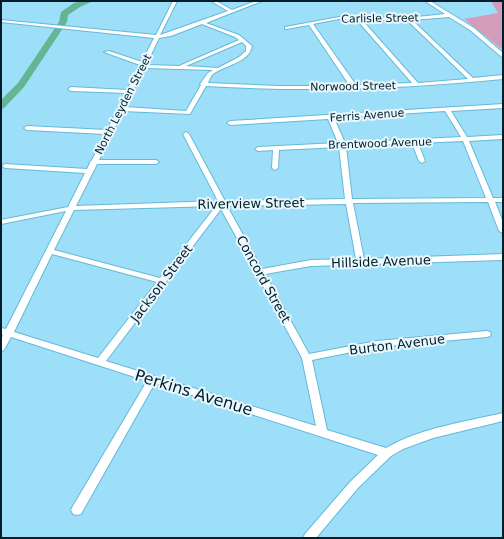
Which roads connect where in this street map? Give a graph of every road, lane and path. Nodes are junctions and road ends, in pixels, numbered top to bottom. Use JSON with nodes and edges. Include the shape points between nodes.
{"nodes":[{"id":1,"x":175,"y":1,"type":"edge"},
{"id":2,"x":213,"y":1,"type":"edge"},
{"id":3,"x":260,"y":1,"type":"edge"},
{"id":4,"x":427,"y":1,"type":"edge"},
{"id":5,"x":231,"y":11,"type":"junction"},
{"id":6,"x":451,"y":15,"type":"junction"},
{"id":7,"x":359,"y":19,"type":"junction"},
{"id":8,"x":408,"y":19,"type":"junction"},
{"id":9,"x":1,"y":21,"type":"edge"},
{"id":10,"x":202,"y":23,"type":"junction"},
{"id":11,"x":310,"y":24,"type":"junction"},
{"id":12,"x":287,"y":28,"type":"dead end"},
{"id":13,"x":135,"y":30,"type":"dead end"},
{"id":14,"x":129,"y":34,"type":"junction"},
{"id":15,"x":158,"y":36,"type":"junction"},
{"id":16,"x":123,"y":38,"type":"dead end"},
{"id":17,"x":243,"y":40,"type":"junction"},
{"id":18,"x":107,"y":52,"type":"dead end"},
{"id":19,"x":503,"y":56,"type":"edge"},
{"id":20,"x":143,"y":65,"type":"junction"},
{"id":21,"x":179,"y":67,"type":"junction"},
{"id":22,"x":220,"y":70,"type":"junction"},
{"id":23,"x":503,"y":77,"type":"edge"},
{"id":24,"x":472,"y":80,"type":"junction"},
{"id":25,"x":203,"y":84,"type":"junction"},
{"id":26,"x":417,"y":85,"type":"junction"},
{"id":27,"x":354,"y":86,"type":"junction"},
{"id":28,"x":72,"y":89,"type":"dead end"},
{"id":29,"x":130,"y":92,"type":"junction"},
{"id":30,"x":503,"y":106,"type":"edge"},
{"id":31,"x":121,"y":109,"type":"junction"},
{"id":32,"x":447,"y":110,"type":"junction"},
{"id":33,"x":331,"y":118,"type":"junction"},
{"id":34,"x":230,"y":123,"type":"dead end"},
{"id":35,"x":27,"y":128,"type":"dead end"},
{"id":36,"x":110,"y":132,"type":"junction"},
{"id":37,"x":186,"y":134,"type":"dead end"},
{"id":38,"x":503,"y":137,"type":"edge"},
{"id":39,"x":465,"y":139,"type":"junction"},
{"id":40,"x":414,"y":141,"type":"junction"},
{"id":41,"x":342,"y":144,"type":"junction"},
{"id":42,"x":276,"y":148,"type":"junction"},
{"id":43,"x":258,"y":149,"type":"dead end"},
{"id":44,"x":422,"y":161,"type":"dead end"},
{"id":45,"x":93,"y":162,"type":"junction"},
{"id":46,"x":156,"y":162,"type":"dead end"},
{"id":47,"x":5,"y":166,"type":"dead end"},
{"id":48,"x":275,"y":168,"type":"dead end"},
{"id":49,"x":88,"y":171,"type":"junction"},
{"id":50,"x":490,"y":200,"type":"junction"},
{"id":51,"x":503,"y":200,"type":"edge"},
{"id":52,"x":349,"y":201,"type":"junction"},
{"id":53,"x":222,"y":203,"type":"junction"},
{"id":54,"x":70,"y":208,"type":"junction"},
{"id":55,"x":1,"y":222,"type":"edge"},
{"id":56,"x":503,"y":231,"type":"edge"},
{"id":57,"x":49,"y":251,"type":"junction"},
{"id":58,"x":503,"y":257,"type":"edge"},
{"id":59,"x":360,"y":261,"type":"junction"},
{"id":60,"x":260,"y":272,"type":"junction"},
{"id":61,"x":162,"y":281,"type":"junction"},
{"id":62,"x":5,"y":332,"type":"edge"},
{"id":63,"x":487,"y":334,"type":"dead end"},
{"id":64,"x":1,"y":348,"type":"edge"},
{"id":65,"x":307,"y":358,"type":"junction"},
{"id":66,"x":100,"y":362,"type":"junction"},
{"id":67,"x":153,"y":379,"type":"junction"},
{"id":68,"x":503,"y":417,"type":"edge"},
{"id":69,"x":322,"y":432,"type":"junction"},
{"id":70,"x":387,"y":453,"type":"junction"},
{"id":71,"x":76,"y":510,"type":"dead end"},
{"id":72,"x":309,"y":538,"type":"edge"}],
"edges":[{"from":1,"to":15,"type":"street","name":"North Leyden Street"},
{"from":2,"to":5,"type":"street"},
{"from":3,"to":5,"type":"street"},
{"from":4,"to":6,"type":"street"},
{"from":5,"to":10,"type":"street"},
{"from":6,"to":8,"type":"street","name":"Carlisle Street"},
{"from":6,"to":19,"type":"street","via":[[480,35]]},
{"from":7,"to":8,"type":"street","name":"Carlisle Street"},
{"from":7,"to":11,"type":"street","name":"Carlisle Street","via":[[339,18]]},
{"from":7,"to":26,"type":"street"},
{"from":8,"to":24,"type":"street"},
{"from":9,"to":14,"type":"street"},
{"from":10,"to":15,"type":"street","via":[[169,35]]},
{"from":10,"to":17,"type":"street"},
{"from":11,"to":12,"type":"street","name":"Carlisle Street"},
{"from":11,"to":27,"type":"street"},
{"from":13,"to":14,"type":"street"},
{"from":14,"to":15,"type":"street"},
{"from":14,"to":16,"type":"street"},
{"from":15,"to":20,"type":"street","name":"North Leyden Street"},
{"from":17,"to":21,"type":"street"},
{"from":17,"to":22,"type":"street","via":[[249,46],[248,52]]},
{"from":18,"to":20,"type":"street"},
{"from":20,"to":21,"type":"street"},
{"from":20,"to":29,"type":"street","name":"North Leyden Street"},
{"from":21,"to":22,"type":"street"},
{"from":22,"to":25,"type":"street","via":[[210,74]]},
{"from":23,"to":24,"type":"street","name":"Norwood Street"},
{"from":24,"to":26,"type":"street","name":"Norwood Street"},
{"from":25,"to":27,"type":"street","name":"Norwood Street","via":[[255,87]]},
{"from":25,"to":31,"type":"street","via":[[188,113]]},
{"from":26,"to":27,"type":"street","name":"Norwood Street"},
{"from":28,"to":29,"type":"street"},
{"from":29,"to":31,"type":"street","name":"North Leyden Street"},
{"from":30,"to":32,"type":"street","name":"Ferris Avenue"},
{"from":31,"to":36,"type":"street","name":"North Leyden Street"},
{"from":32,"to":33,"type":"street","name":"Ferris Avenue"},
{"from":32,"to":39,"type":"street"},
{"from":33,"to":34,"type":"street","name":"Ferris Avenue"},
{"from":33,"to":41,"type":"street"},
{"from":35,"to":36,"type":"street"},
{"from":36,"to":45,"type":"street","name":"North Leyden Street"},
{"from":37,"to":53,"type":"street","name":"Concord Street"},
{"from":38,"to":39,"type":"street","name":"Brentwood Avenue"},
{"from":39,"to":40,"type":"street","name":"Brentwood Avenue"},
{"from":39,"to":50,"type":"street"},
{"from":40,"to":41,"type":"street","name":"Brentwood Avenue"},
{"from":40,"to":44,"type":"street"},
{"from":41,"to":42,"type":"street","name":"Brentwood Avenue"},
{"from":41,"to":52,"type":"street"},
{"from":42,"to":43,"type":"street","name":"Brentwood Avenue"},
{"from":42,"to":48,"type":"street"},
{"from":45,"to":46,"type":"street"},
{"from":45,"to":49,"type":"street","name":"North Leyden Street"},
{"from":47,"to":49,"type":"street"},
{"from":49,"to":54,"type":"street","name":"North Leyden Street"},
{"from":50,"to":51,"type":"street","name":"Riverview Street"},
{"from":50,"to":52,"type":"street","name":"Riverview Street"},
{"from":50,"to":56,"type":"street"},
{"from":52,"to":53,"type":"street","name":"Riverview Street"},
{"from":52,"to":59,"type":"street"},
{"from":53,"to":54,"type":"street","name":"Riverview Street"},
{"from":53,"to":60,"type":"street","name":"Concord Street"},
{"from":53,"to":61,"type":"street","name":"Jackson Street"},
{"from":54,"to":55,"type":"street","name":"Riverview Street"},
{"from":54,"to":57,"type":"street","name":"North Leyden Street"},
{"from":57,"to":61,"type":"street"},
{"from":57,"to":62,"type":"street","name":"North Leyden Street"},
{"from":58,"to":59,"type":"street","name":"Hillside Avenue"},
{"from":59,"to":60,"type":"street","name":"Hillside Avenue","via":[[311,263]]},
{"from":60,"to":65,"type":"street","name":"Concord Street"},
{"from":61,"to":66,"type":"street","name":"Jackson Street"},
{"from":62,"to":64,"type":"street","name":"North Leyden Street"},
{"from":62,"to":66,"type":"street","name":"Perkins Avenue"},
{"from":63,"to":65,"type":"street","name":"Burton Avenue","via":[[376,344]]},
{"from":65,"to":69,"type":"street","name":"Concord Street"},
{"from":66,"to":67,"type":"street","name":"Perkins Avenue"},
{"from":67,"to":69,"type":"street","name":"Perkins Avenue"},
{"from":67,"to":71,"type":"street"},
{"from":68,"to":70,"type":"street","via":[[433,434]]},
{"from":69,"to":70,"type":"street","name":"Perkins Avenue"},
{"from":70,"to":72,"type":"street","via":[[354,484]]}]}
